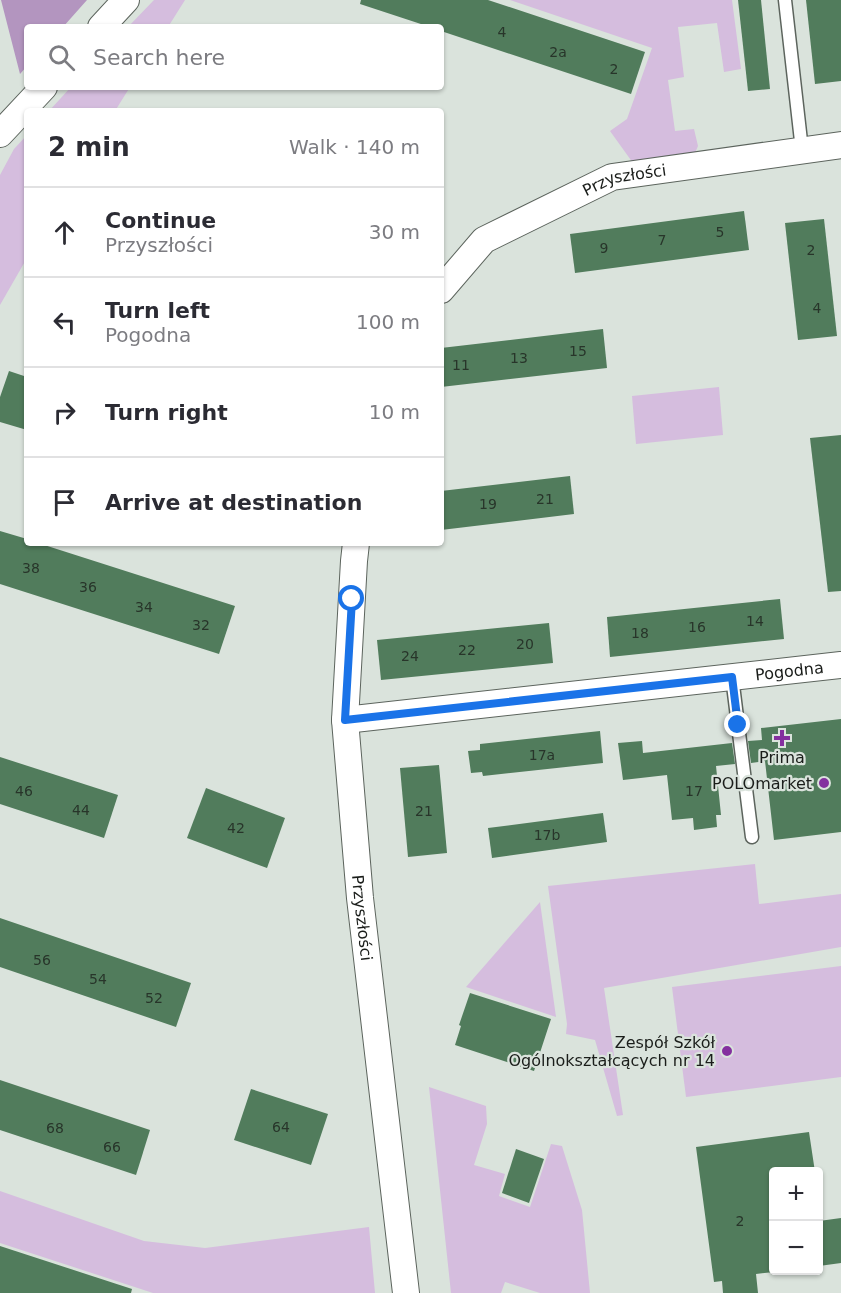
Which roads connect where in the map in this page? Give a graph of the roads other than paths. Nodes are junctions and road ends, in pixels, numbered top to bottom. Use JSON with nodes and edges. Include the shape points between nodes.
{"nodes":[{"id":1,"x":126,"y":0,"type":"edge"},
{"id":2,"x":785,"y":0,"type":"edge"},
{"id":3,"x":104,"y":24,"type":"edge"},
{"id":4,"x":41,"y":90,"type":"edge"},
{"id":5,"x":24,"y":108,"type":"edge"},
{"id":6,"x":24,"y":108,"type":"edge"},
{"id":7,"x":0,"y":134,"type":"edge"},
{"id":8,"x":841,"y":145,"type":"edge"},
{"id":9,"x":802,"y":150,"type":"junction"},
{"id":10,"x":444,"y":287,"type":"edge"},
{"id":11,"x":356,"y":546,"type":"edge"},
{"id":12,"x":841,"y":665,"type":"edge"},
{"id":13,"x":732,"y":677,"type":"junction"},
{"id":14,"x":345,"y":720,"type":"junction"},
{"id":15,"x":752,"y":837,"type":"dead end"},
{"id":16,"x":406,"y":1293,"type":"edge"}],
"edges":[{"from":1,"to":3,"type":"street"},
{"from":2,"to":9,"type":"lane"},
{"from":4,"to":6,"type":"street"},
{"from":5,"to":7,"type":"street"},
{"from":8,"to":9,"type":"street","name":"Przyszłości"},
{"from":9,"to":10,"type":"street","name":"Przyszłości","via":[[612,177],[484,240]]},
{"from":11,"to":14,"type":"street","name":"Przyszłości"},
{"from":12,"to":13,"type":"street","name":"Pogodna"},
{"from":13,"to":14,"type":"street","name":"Pogodna"},
{"from":13,"to":15,"type":"lane"},
{"from":14,"to":16,"type":"street","name":"Przyszłości","via":[[360,898]]}]}
